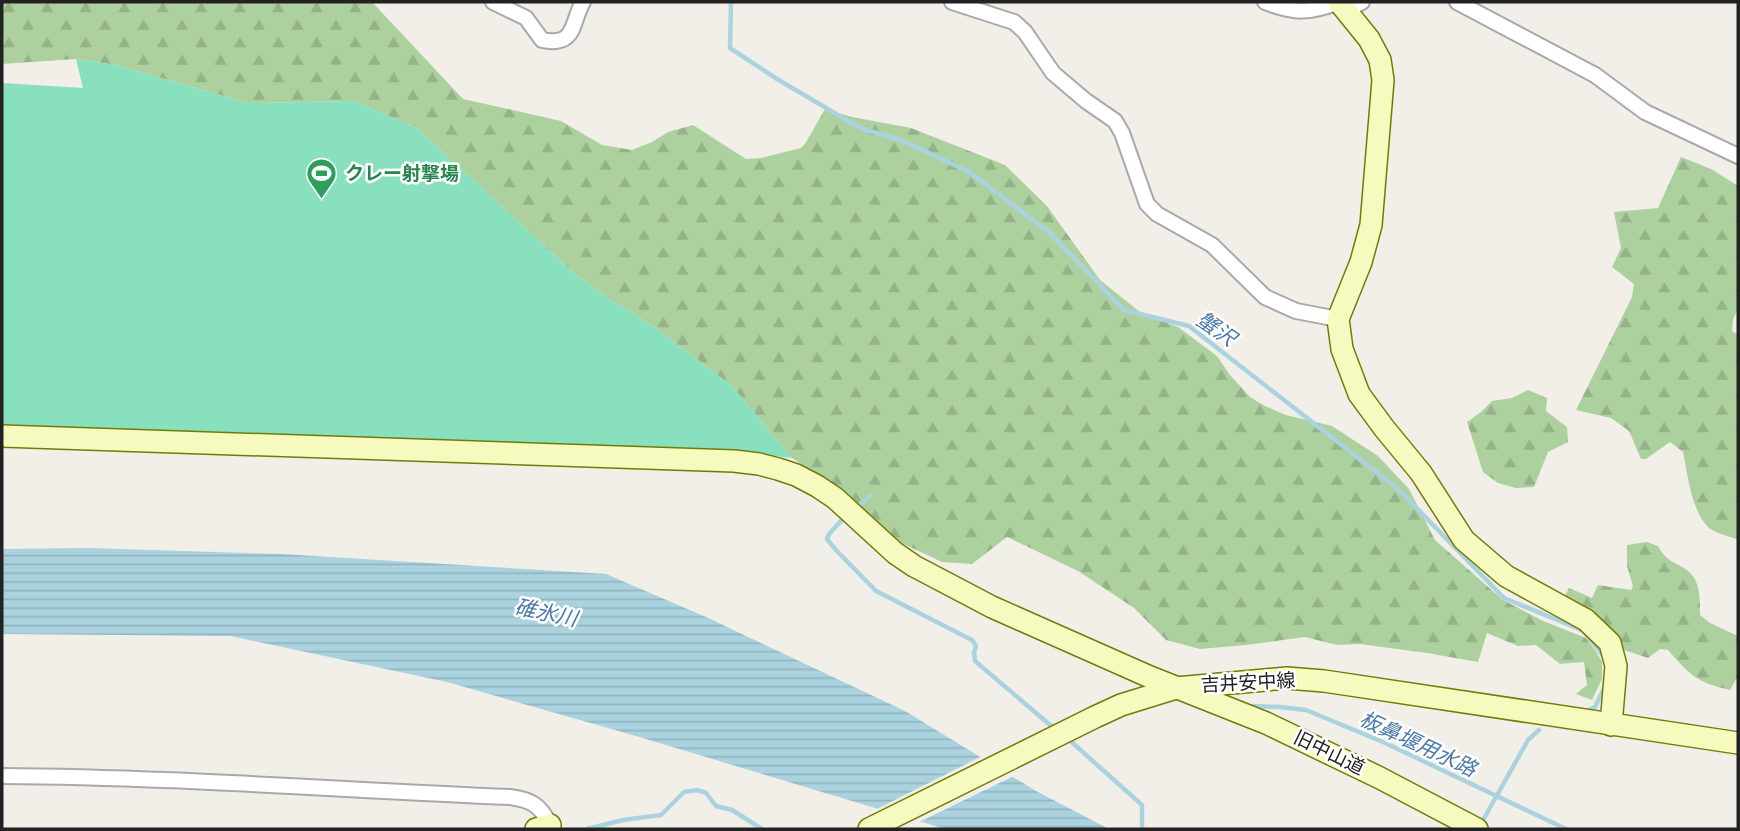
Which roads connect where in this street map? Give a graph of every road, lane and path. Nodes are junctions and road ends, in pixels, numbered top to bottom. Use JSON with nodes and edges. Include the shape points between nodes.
{"nodes":[{"id":1,"x":493,"y":2,"type":"edge"},
{"id":2,"x":583,"y":2,"type":"edge"},
{"id":3,"x":952,"y":2,"type":"edge"},
{"id":4,"x":1265,"y":2,"type":"edge"},
{"id":5,"x":1457,"y":2,"type":"edge"},
{"id":6,"x":1346,"y":4,"type":"edge"},
{"id":7,"x":1738,"y":156,"type":"edge"},
{"id":8,"x":1338,"y":319,"type":"junction"},
{"id":9,"x":2,"y":436,"type":"edge"},
{"id":10,"x":1176,"y":688,"type":"junction"},
{"id":11,"x":1611,"y":725,"type":"junction"},
{"id":12,"x":1738,"y":743,"type":"edge"},
{"id":13,"x":2,"y":776,"type":"edge"},
{"id":14,"x":543,"y":827,"type":"edge"},
{"id":15,"x":869,"y":829,"type":"edge"},
{"id":16,"x":1477,"y":829,"type":"edge"}],
"edges":[{"from":1,"to":2,"type":"street","via":[[526,18],[542,40],[552,42],[571,32]]},
{"from":3,"to":8,"type":"street","via":[[1014,22],[1052,73],[1115,121],[1147,204],[1157,214],[1212,245],[1265,297],[1296,311]]},
{"from":4,"to":6,"type":"street","via":[[1298,12]]},
{"from":5,"to":7,"type":"street","via":[[1595,75],[1645,112]]},
{"from":6,"to":8,"type":"street","via":[[1380,60],[1382,80],[1371,225]]},
{"from":8,"to":11,"type":"street","via":[[1342,349],[1359,394],[1421,473],[1464,540],[1507,576],[1586,620],[1610,643],[1616,666]]},
{"from":9,"to":10,"type":"street","name":"旧中山道","via":[[760,464],[817,486],[895,553],[933,577]]},
{"from":10,"to":11,"type":"street","name":"吉井安中線","via":[[1311,680]]},
{"from":10,"to":15,"type":"street","name":"吉井安中線","via":[[1121,705]]},
{"from":10,"to":16,"type":"street","name":"旧中山道","via":[[1266,723]]},
{"from":11,"to":12,"type":"street","name":"吉井安中線"},
{"from":13,"to":14,"type":"street","via":[[510,797],[533,803],[543,812]]}]}
